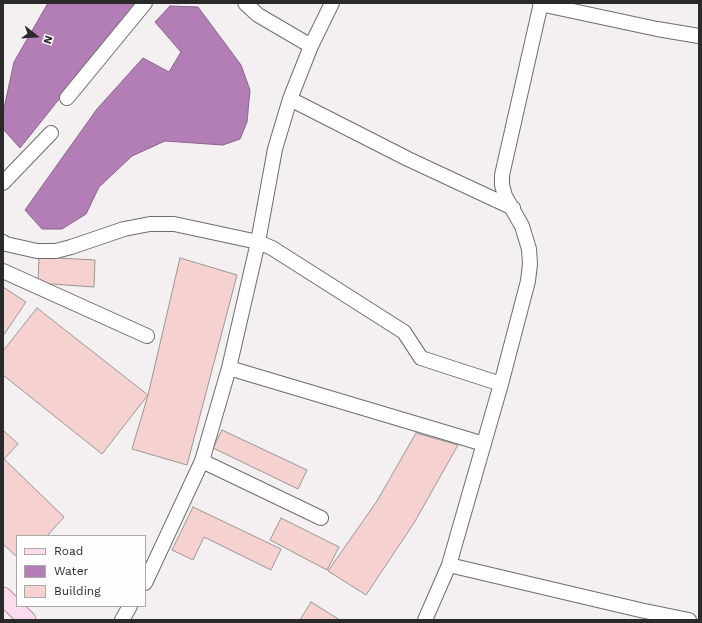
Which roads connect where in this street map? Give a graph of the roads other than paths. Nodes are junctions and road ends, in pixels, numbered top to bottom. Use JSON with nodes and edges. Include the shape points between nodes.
{"nodes":[{"id":1,"x":145,"y":3,"type":"edge"},
{"id":2,"x":245,"y":3,"type":"edge"},
{"id":3,"x":332,"y":3,"type":"edge"},
{"id":4,"x":540,"y":4,"type":"edge"},
{"id":5,"x":699,"y":36,"type":"edge"},
{"id":6,"x":311,"y":46,"type":"junction"},
{"id":7,"x":67,"y":98,"type":"dead end"},
{"id":8,"x":290,"y":99,"type":"junction"},
{"id":9,"x":51,"y":133,"type":"dead end"},
{"id":10,"x":3,"y":183,"type":"edge"},
{"id":11,"x":513,"y":208,"type":"junction"},
{"id":12,"x":3,"y":242,"type":"edge"},
{"id":13,"x":258,"y":242,"type":"junction"},
{"id":14,"x":3,"y":272,"type":"edge"},
{"id":15,"x":147,"y":336,"type":"dead end"},
{"id":16,"x":229,"y":368,"type":"junction"},
{"id":17,"x":501,"y":384,"type":"junction"},
{"id":18,"x":484,"y":444,"type":"junction"},
{"id":19,"x":202,"y":461,"type":"junction"},
{"id":20,"x":321,"y":518,"type":"dead end"},
{"id":21,"x":449,"y":565,"type":"junction"},
{"id":22,"x":146,"y":581,"type":"edge"},
{"id":23,"x":3,"y":596,"type":"edge"},
{"id":24,"x":129,"y":607,"type":"edge"},
{"id":25,"x":27,"y":620,"type":"edge"},
{"id":26,"x":122,"y":620,"type":"edge"},
{"id":27,"x":425,"y":620,"type":"edge"},
{"id":28,"x":689,"y":620,"type":"edge"}],
"edges":[{"from":1,"to":7,"type":"street"},
{"from":2,"to":6,"type":"street","via":[[258,15]]},
{"from":3,"to":6,"type":"street"},
{"from":4,"to":5,"type":"street"},
{"from":4,"to":11,"type":"street","via":[[502,175],[505,196]]},
{"from":6,"to":8,"type":"street"},
{"from":8,"to":11,"type":"street","via":[[408,159]]},
{"from":8,"to":13,"type":"street","via":[[275,149]]},
{"from":9,"to":10,"type":"street"},
{"from":11,"to":17,"type":"street","via":[[529,249],[530,264],[528,281]]},
{"from":12,"to":13,"type":"street","via":[[37,251],[56,251],[124,229],[150,224],[174,224]]},
{"from":13,"to":16,"type":"street"},
{"from":13,"to":17,"type":"street","via":[[272,248],[404,332],[421,358]]},
{"from":14,"to":15,"type":"street"},
{"from":16,"to":18,"type":"street"},
{"from":16,"to":19,"type":"street"},
{"from":17,"to":18,"type":"street"},
{"from":18,"to":21,"type":"street"},
{"from":19,"to":20,"type":"street"},
{"from":19,"to":22,"type":"street"},
{"from":21,"to":27,"type":"street"},
{"from":21,"to":28,"type":"street"},
{"from":23,"to":25,"type":"main road"},
{"from":24,"to":26,"type":"street"}]}
